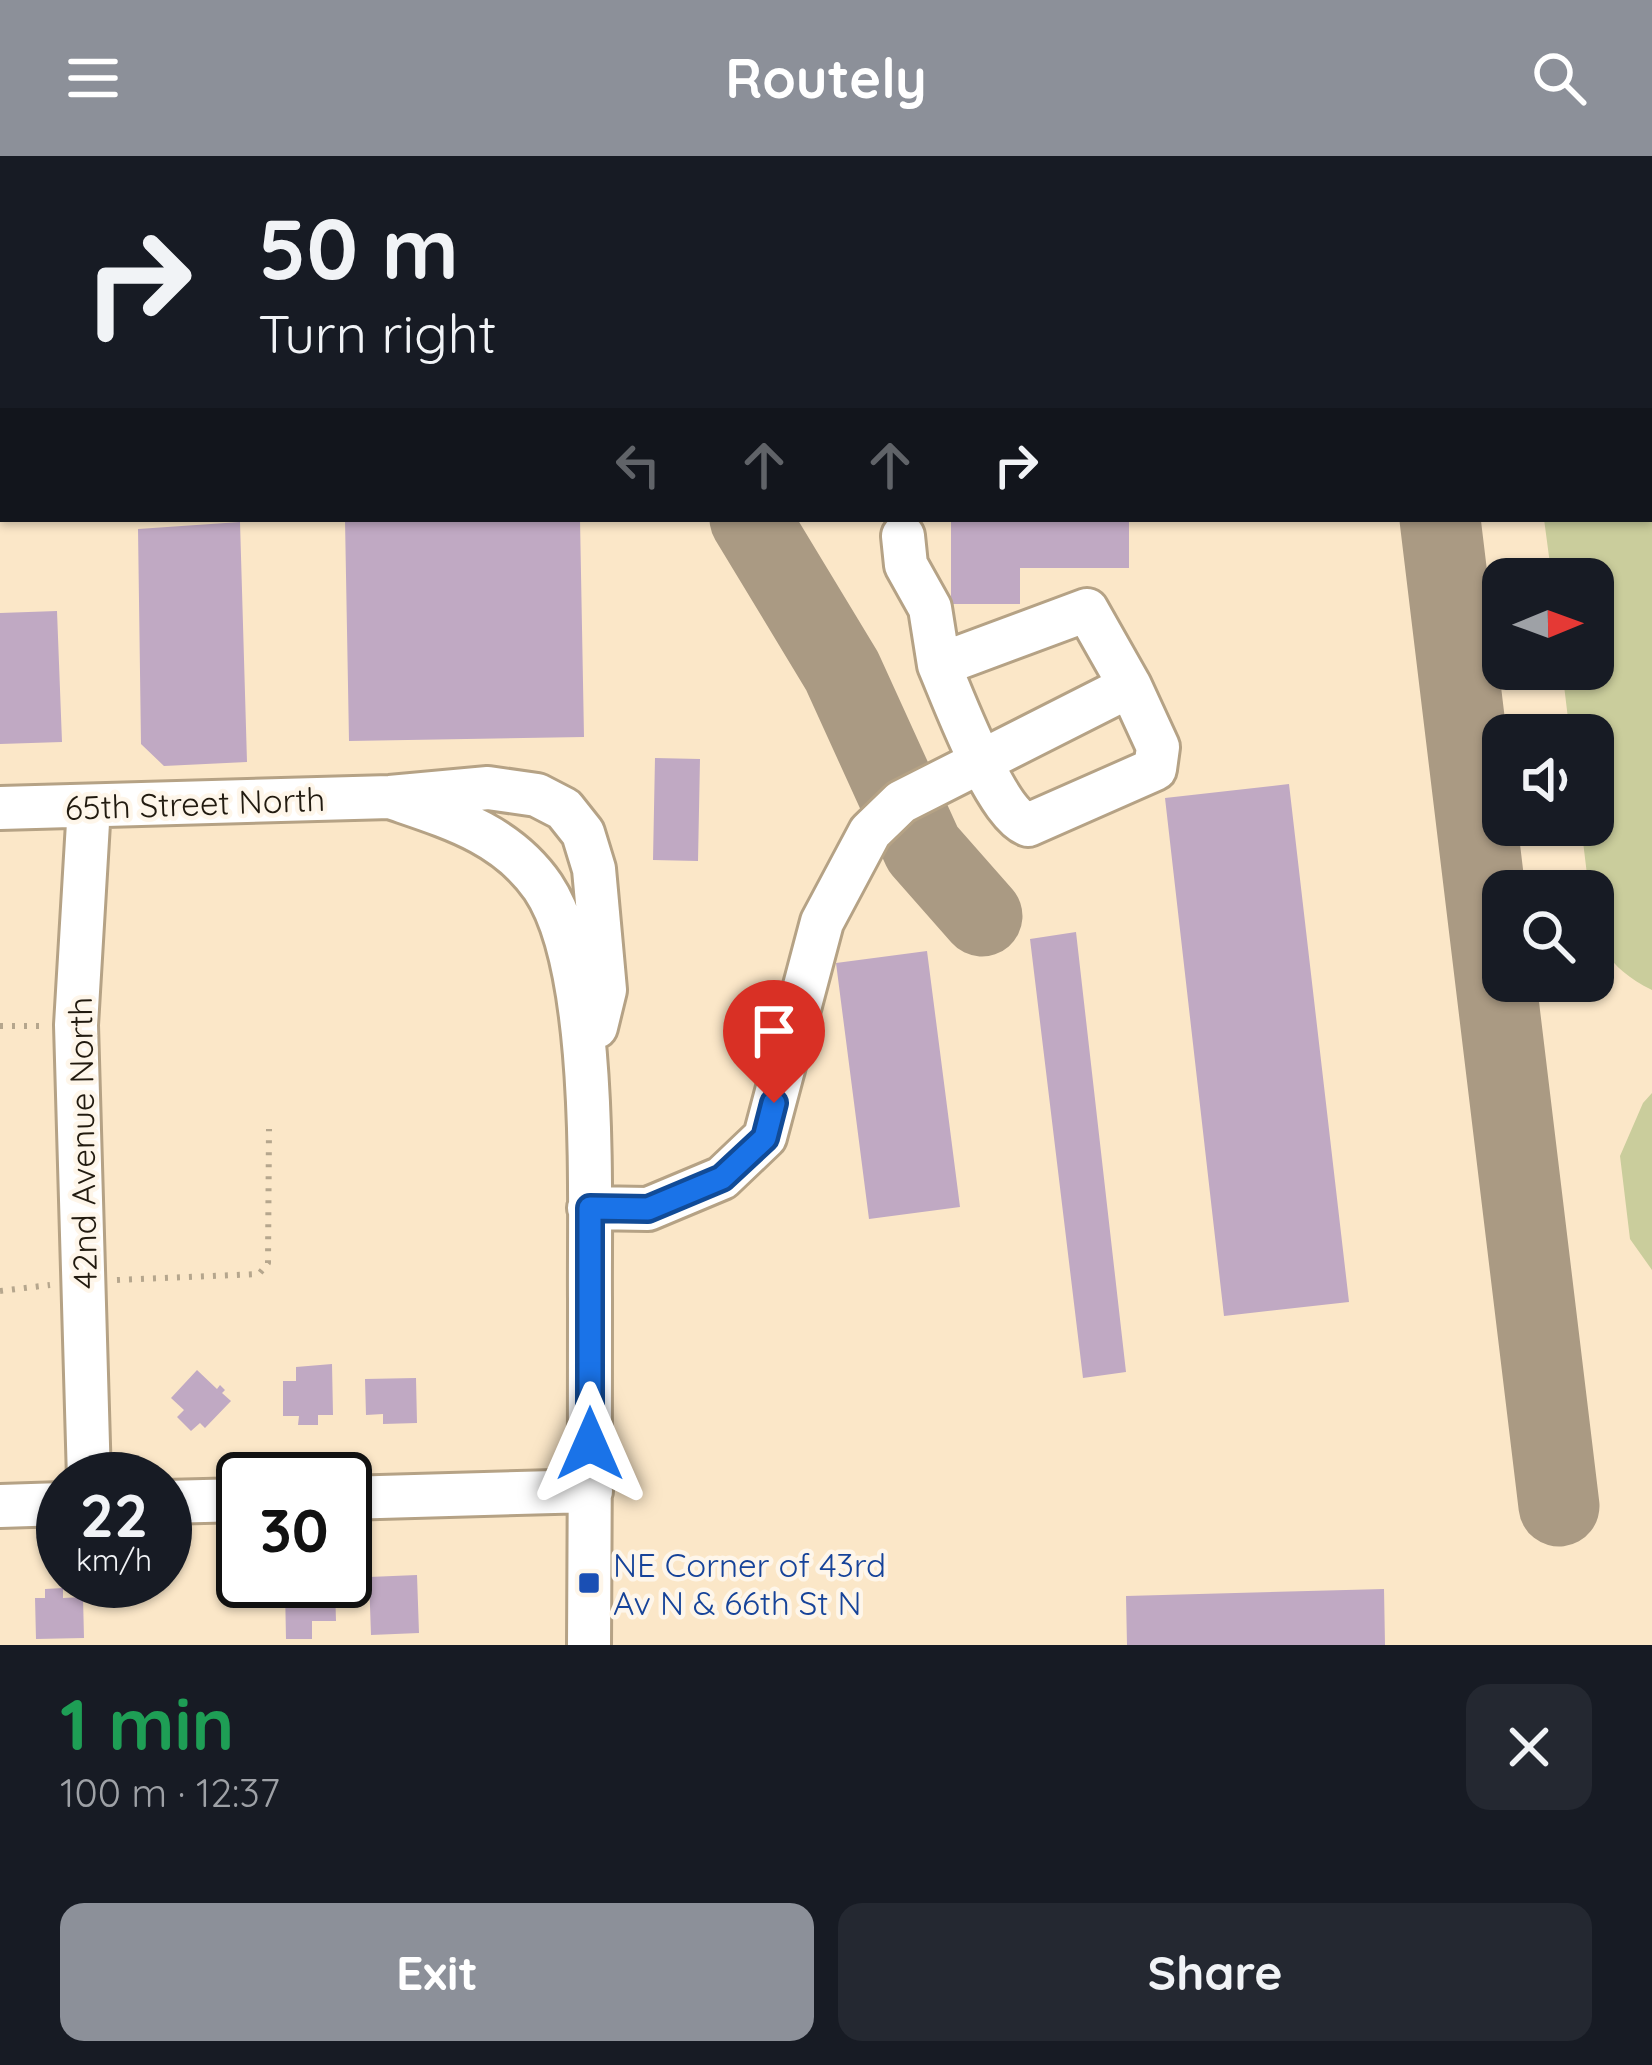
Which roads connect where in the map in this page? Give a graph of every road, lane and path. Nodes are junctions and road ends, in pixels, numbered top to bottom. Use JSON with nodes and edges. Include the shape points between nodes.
{"nodes":[{"id":1,"x":903,"y":536,"type":"dead end"},
{"id":2,"x":939,"y":665,"type":"junction"},
{"id":3,"x":1130,"y":686,"type":"junction"},
{"id":4,"x":981,"y":761,"type":"junction"},
{"id":5,"x":389,"y":797,"type":"junction"},
{"id":6,"x":89,"y":806,"type":"junction"},
{"id":7,"x":0,"y":808,"type":"edge"},
{"id":8,"x":585,"y":1079,"type":"junction"},
{"id":9,"x":269,"y":1129,"type":"dead end"},
{"id":10,"x":590,"y":1208,"type":"junction"},
{"id":11,"x":84,"y":1281,"type":"junction"},
{"id":12,"x":0,"y":1292,"type":"edge"},
{"id":13,"x":88,"y":1452,"type":"edge"},
{"id":14,"x":591,"y":1491,"type":"junction"},
{"id":15,"x":372,"y":1497,"type":"edge"},
{"id":16,"x":36,"y":1505,"type":"edge"},
{"id":17,"x":0,"y":1506,"type":"edge"},
{"id":18,"x":590,"y":1645,"type":"edge"}],
"edges":[{"from":1,"to":2,"type":"street","via":[[906,565],[930,608]]},
{"from":2,"to":3,"type":"street","via":[[1087,610]]},
{"from":2,"to":4,"type":"street"},
{"from":3,"to":4,"type":"street"},
{"from":3,"to":4,"type":"street","via":[[1158,747],[1155,769],[1028,825],[1014,819]]},
{"from":4,"to":10,"type":"street","via":[[902,802],[870,832],[821,922],[765,1138],[722,1178],[648,1209]]},
{"from":5,"to":6,"type":"street","name":"65th Street North"},
{"from":5,"to":8,"type":"street","name":"65th Street North","via":[[467,823],[518,856],[545,891],[570,950]]},
{"from":5,"to":8,"type":"street","name":"65th Street North","via":[[488,788],[537,795],[564,809],[583,833],[605,990]]},
{"from":6,"to":7,"type":"street","name":"65th Street North"},
{"from":6,"to":11,"type":"street","name":"42nd Avenue North","via":[[76,1025]]},
{"from":8,"to":10,"type":"street"},
{"from":9,"to":11,"type":"path","via":[[268,1263],[259,1274]]},
{"from":10,"to":14,"type":"street"},
{"from":11,"to":12,"type":"path"},
{"from":11,"to":13,"type":"street","name":"42nd Avenue North"},
{"from":14,"to":15,"type":"street"},
{"from":14,"to":18,"type":"street"},
{"from":16,"to":17,"type":"street"}]}
